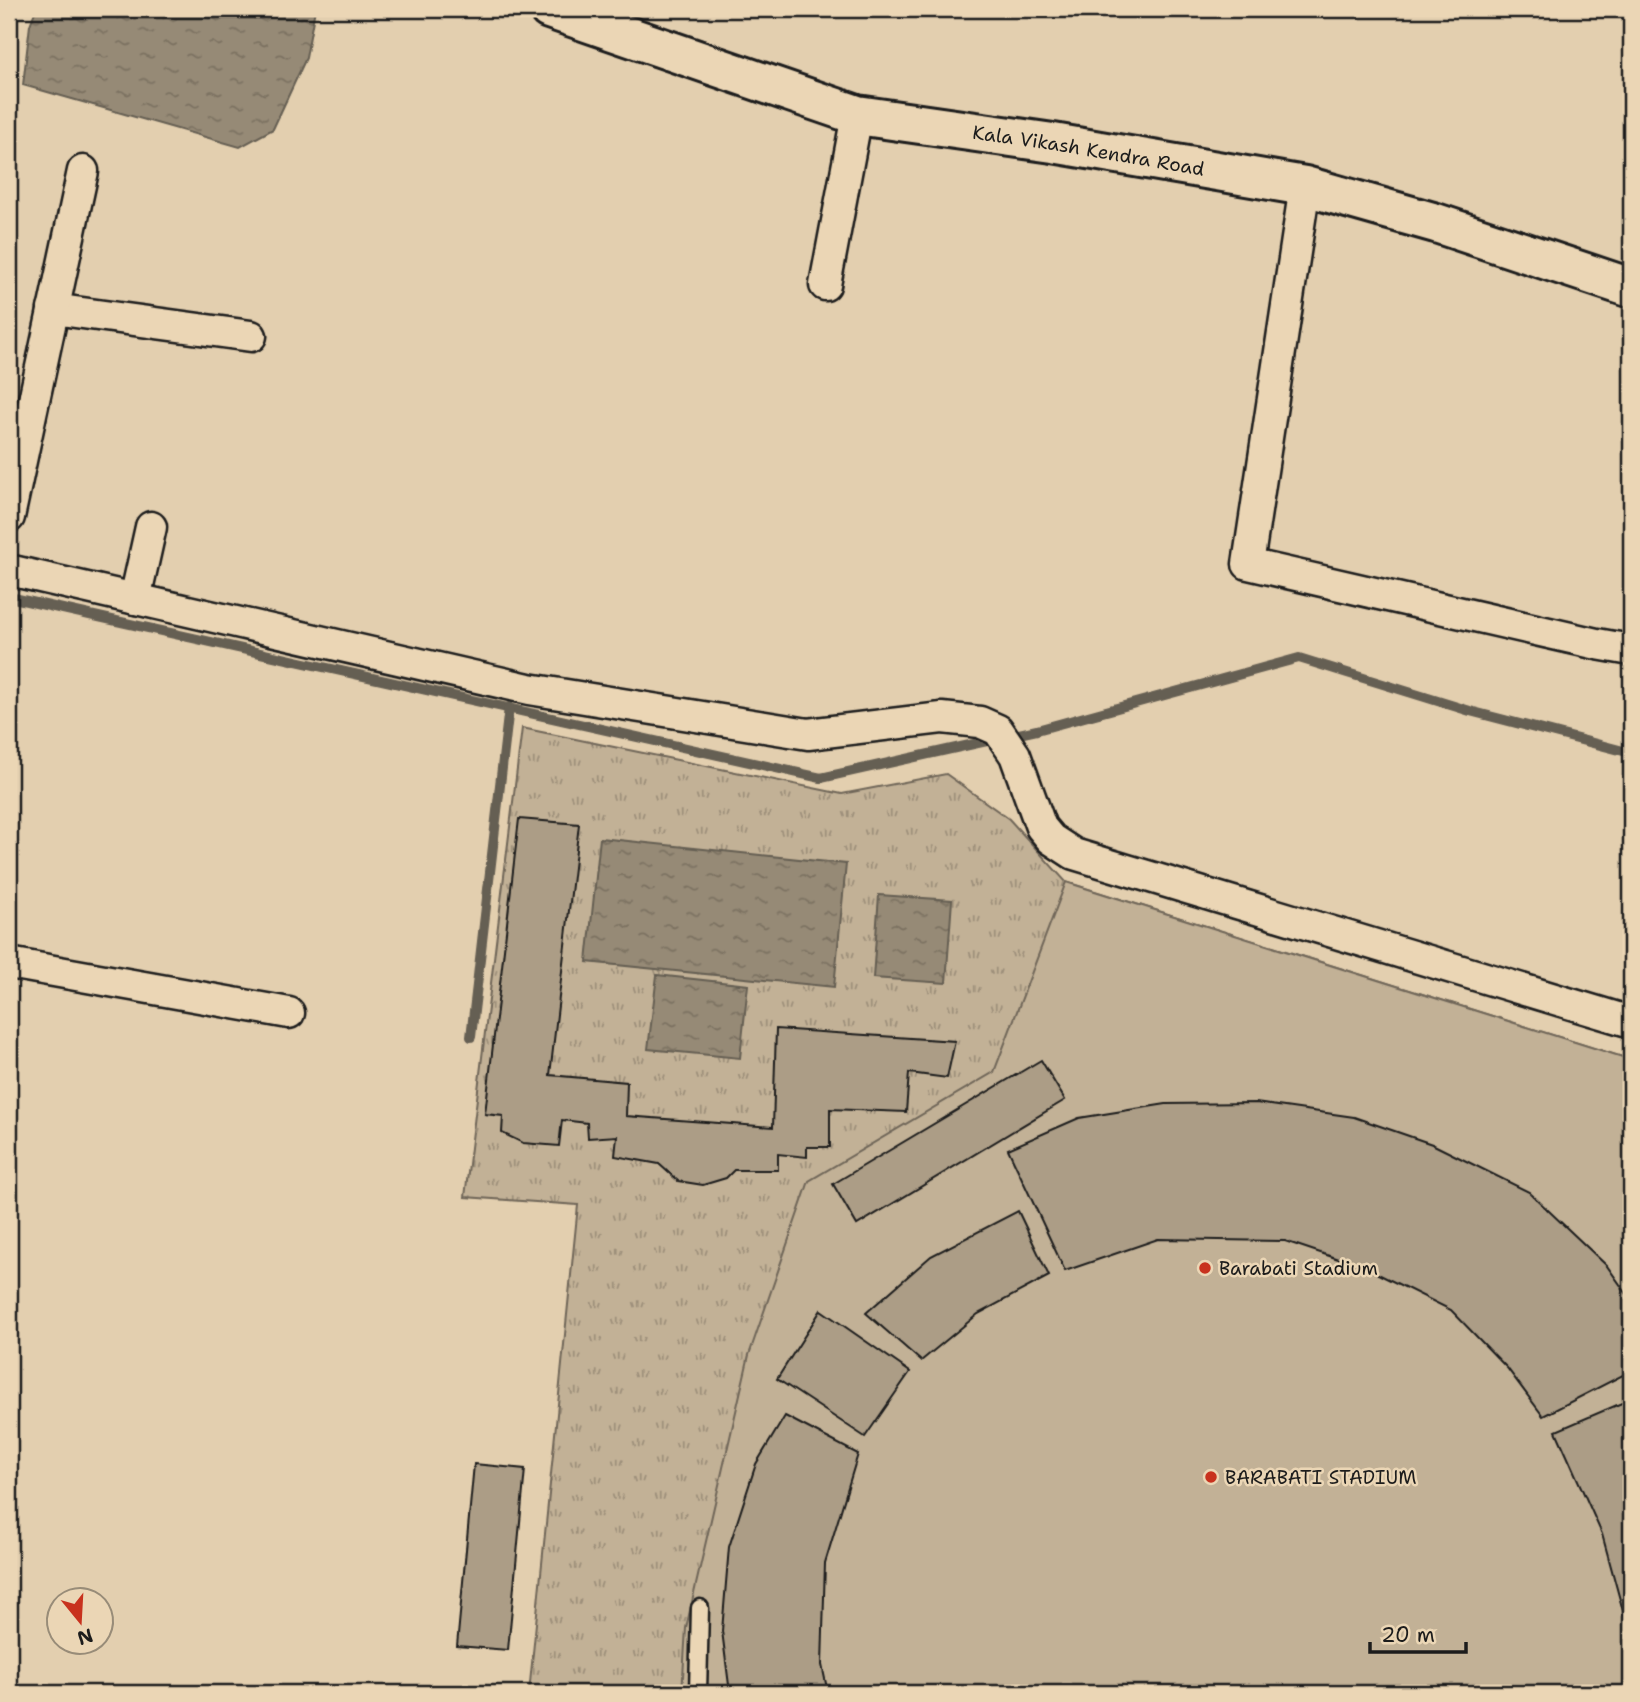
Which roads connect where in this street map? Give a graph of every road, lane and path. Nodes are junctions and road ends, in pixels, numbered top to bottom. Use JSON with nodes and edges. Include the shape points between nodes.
{"nodes":[{"id":1,"x":549,"y":9,"type":"edge"},
{"id":2,"x":856,"y":115,"type":"junction"},
{"id":3,"x":83,"y":171,"type":"dead end"},
{"id":4,"x":1305,"y":186,"type":"junction"},
{"id":5,"x":825,"y":285,"type":"dead end"},
{"id":6,"x":1631,"y":288,"type":"edge"},
{"id":7,"x":53,"y":309,"type":"junction"},
{"id":8,"x":251,"y":336,"type":"dead end"},
{"id":9,"x":9,"y":517,"type":"edge"},
{"id":10,"x":151,"y":527,"type":"dead end"},
{"id":11,"x":9,"y":570,"type":"edge"},
{"id":12,"x":135,"y":599,"type":"junction"},
{"id":13,"x":1631,"y":650,"type":"edge"},
{"id":14,"x":9,"y":963,"type":"edge"},
{"id":15,"x":289,"y":1013,"type":"dead end"},
{"id":16,"x":1631,"y":1022,"type":"edge"},
{"id":17,"x":700,"y":1608,"type":"dead end"},
{"id":18,"x":698,"y":1693,"type":"edge"}],
"edges":[{"from":1,"to":2,"type":"street","name":"Kala Vikash Kendra Road"},
{"from":2,"to":4,"type":"street","name":"Kala Vikash Kendra Road","via":[[1053,142]]},
{"from":2,"to":5,"type":"street"},
{"from":3,"to":7,"type":"street"},
{"from":4,"to":6,"type":"street","name":"Kala Vikash Kendra Road","via":[[1436,223]]},
{"from":4,"to":13,"type":"street","via":[[1248,564]]},
{"from":7,"to":8,"type":"street"},
{"from":7,"to":9,"type":"street"},
{"from":10,"to":12,"type":"street"},
{"from":11,"to":12,"type":"street"},
{"from":12,"to":16,"type":"street","via":[[529,689],[808,734],[942,718],[980,722],[998,730],[1016,755],[1041,827],[1074,854]]},
{"from":14,"to":15,"type":"street"},
{"from":17,"to":18,"type":"lane"}]}
